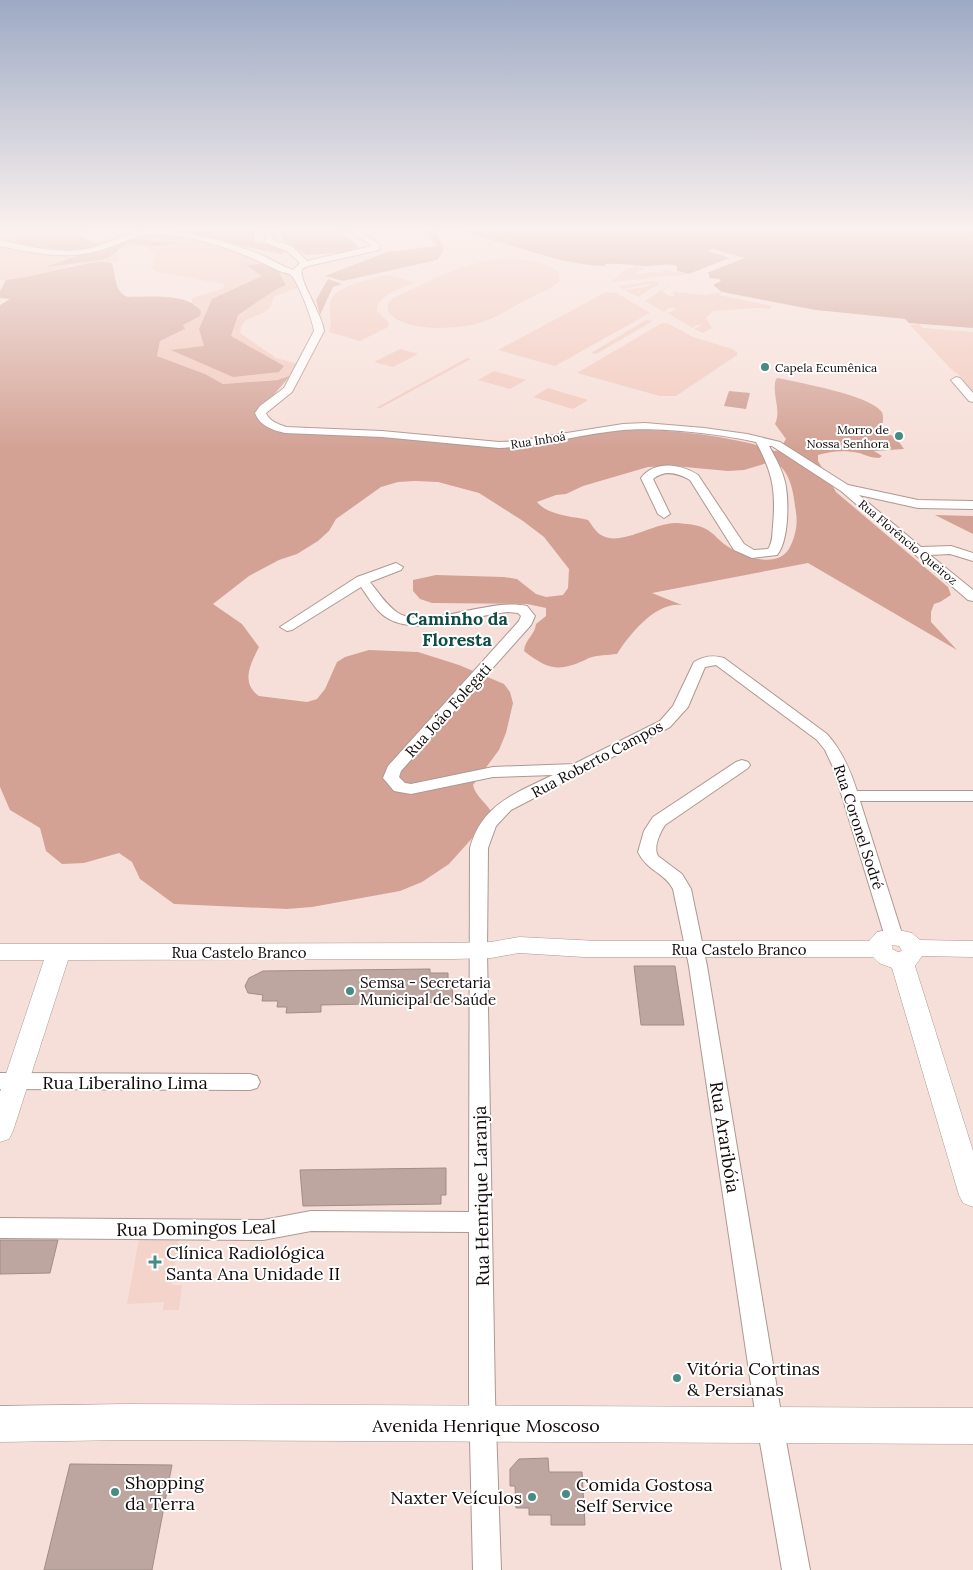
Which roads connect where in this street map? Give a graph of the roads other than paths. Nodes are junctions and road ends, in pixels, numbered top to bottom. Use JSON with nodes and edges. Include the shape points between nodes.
{"nodes":[{"id":1,"x":309,"y":302,"type":"edge"},
{"id":2,"x":956,"y":380,"type":"dead end"},
{"id":3,"x":973,"y":398,"type":"edge"},
{"id":4,"x":760,"y":440,"type":"junction"},
{"id":5,"x":844,"y":488,"type":"junction"},
{"id":6,"x":973,"y":506,"type":"edge"},
{"id":7,"x":664,"y":514,"type":"dead end"},
{"id":8,"x":920,"y":551,"type":"junction"},
{"id":9,"x":973,"y":557,"type":"edge"},
{"id":10,"x":396,"y":567,"type":"dead end"},
{"id":11,"x":362,"y":580,"type":"junction"},
{"id":12,"x":973,"y":597,"type":"edge"},
{"id":13,"x":286,"y":626,"type":"dead end"},
{"id":14,"x":711,"y":660,"type":"joint"},
{"id":15,"x":742,"y":765,"type":"dead end"},
{"id":16,"x":579,"y":769,"type":"junction"},
{"id":17,"x":850,"y":796,"type":"junction"},
{"id":18,"x":973,"y":796,"type":"edge"},
{"id":19,"x":489,"y":825,"type":"joint"},
{"id":20,"x":887,"y":943,"type":"junction"},
{"id":21,"x":694,"y":949,"type":"junction"},
{"id":22,"x":973,"y":949,"type":"edge"},
{"id":23,"x":59,"y":950,"type":"junction"},
{"id":24,"x":478,"y":951,"type":"junction"},
{"id":25,"x":0,"y":952,"type":"edge"},
{"id":26,"x":908,"y":955,"type":"junction"},
{"id":27,"x":8,"y":1082,"type":"edge"},
{"id":28,"x":250,"y":1082,"type":"dead end"},
{"id":29,"x":0,"y":1131,"type":"edge"},
{"id":30,"x":966,"y":1149,"type":"edge"},
{"id":31,"x":973,"y":1195,"type":"edge"},
{"id":32,"x":481,"y":1222,"type":"junction"},
{"id":33,"x":0,"y":1228,"type":"edge"},
{"id":34,"x":0,"y":1424,"type":"edge"},
{"id":35,"x":484,"y":1425,"type":"junction"},
{"id":36,"x":770,"y":1425,"type":"junction"},
{"id":37,"x":973,"y":1426,"type":"edge"},
{"id":38,"x":487,"y":1570,"type":"edge"},
{"id":39,"x":796,"y":1570,"type":"edge"}],
"edges":[{"from":1,"to":4,"type":"street","name":"Rua Inhoá","via":[[319,331],[288,390],[260,412],[263,420],[275,427],[291,431],[375,434],[499,445],[630,426]]},
{"from":2,"to":3,"type":"street"},
{"from":4,"to":5,"type":"street","name":"Rua Inhoá","via":[[782,447]]},
{"from":4,"to":7,"type":"street","via":[[776,467],[780,482],[777,545],[772,552],[752,554],[739,548],[694,478],[683,472],[660,470],[647,478]]},
{"from":5,"to":6,"type":"street","name":"Rua Inhoá","via":[[918,504]]},
{"from":5,"to":8,"type":"street","name":"Rua Florêncio Queiroz"},
{"from":8,"to":9,"type":"street","via":[[951,550]]},
{"from":8,"to":12,"type":"street","name":"Rua Florêncio Queiroz"},
{"from":10,"to":11,"type":"street"},
{"from":11,"to":13,"type":"street"},
{"from":11,"to":16,"type":"street","name":"Rua João Folegati","via":[[390,614],[405,621],[508,607],[522,609],[528,616],[394,770],[391,778],[396,784],[411,789],[493,772]]},
{"from":14,"to":16,"type":"street","name":"Rua Roberto Campos","via":[[699,665],[680,707],[665,724]]},
{"from":14,"to":17,"type":"street","name":"Rua Coronel Sodré","via":[[726,665],[822,737],[837,758]]},
{"from":15,"to":21,"type":"street","name":"Rua Araribóia","via":[[659,821],[646,849],[651,860],[681,885]]},
{"from":16,"to":19,"type":"street","name":"Rua Roberto Campos","via":[[506,806]]},
{"from":17,"to":18,"type":"street"},
{"from":17,"to":20,"type":"street","name":"Rua Coronel Sodré"},
{"from":19,"to":24,"type":"street","name":"Rua Henrique Laranja","via":[[479,848]]},
{"from":20,"to":21,"type":"street","name":"Rua Castelo Branco"},
{"from":20,"to":26,"type":"street","via":[[888,958]]},
{"from":21,"to":24,"type":"street","name":"Rua Castelo Branco","via":[[598,949],[512,957]]},
{"from":21,"to":36,"type":"street","name":"Rua Araribóia"},
{"from":22,"to":26,"type":"street"},
{"from":23,"to":24,"type":"street","name":"Rua Castelo Branco","via":[[259,953]]},
{"from":23,"to":25,"type":"street","name":"Rua Castelo Branco"},
{"from":23,"to":27,"type":"street"},
{"from":24,"to":32,"type":"street","name":"Rua Henrique Laranja"},
{"from":26,"to":30,"type":"street"},
{"from":27,"to":28,"type":"street","name":"Rua Liberalino Lima"},
{"from":27,"to":29,"type":"street"},
{"from":30,"to":31,"type":"street"},
{"from":32,"to":33,"type":"street","name":"Rua Domingos Leal","via":[[311,1221],[263,1230]]},
{"from":32,"to":35,"type":"street","name":"Rua Henrique Laranja"},
{"from":34,"to":35,"type":"main road","name":"Avenida Henrique Moscoso"},
{"from":35,"to":36,"type":"main road","name":"Avenida Henrique Moscoso"},
{"from":35,"to":38,"type":"street","name":"Rua Henrique Laranja"},
{"from":36,"to":37,"type":"main road","name":"Avenida Henrique Moscoso"},
{"from":36,"to":39,"type":"street","name":"Rua Araribóia"}]}
